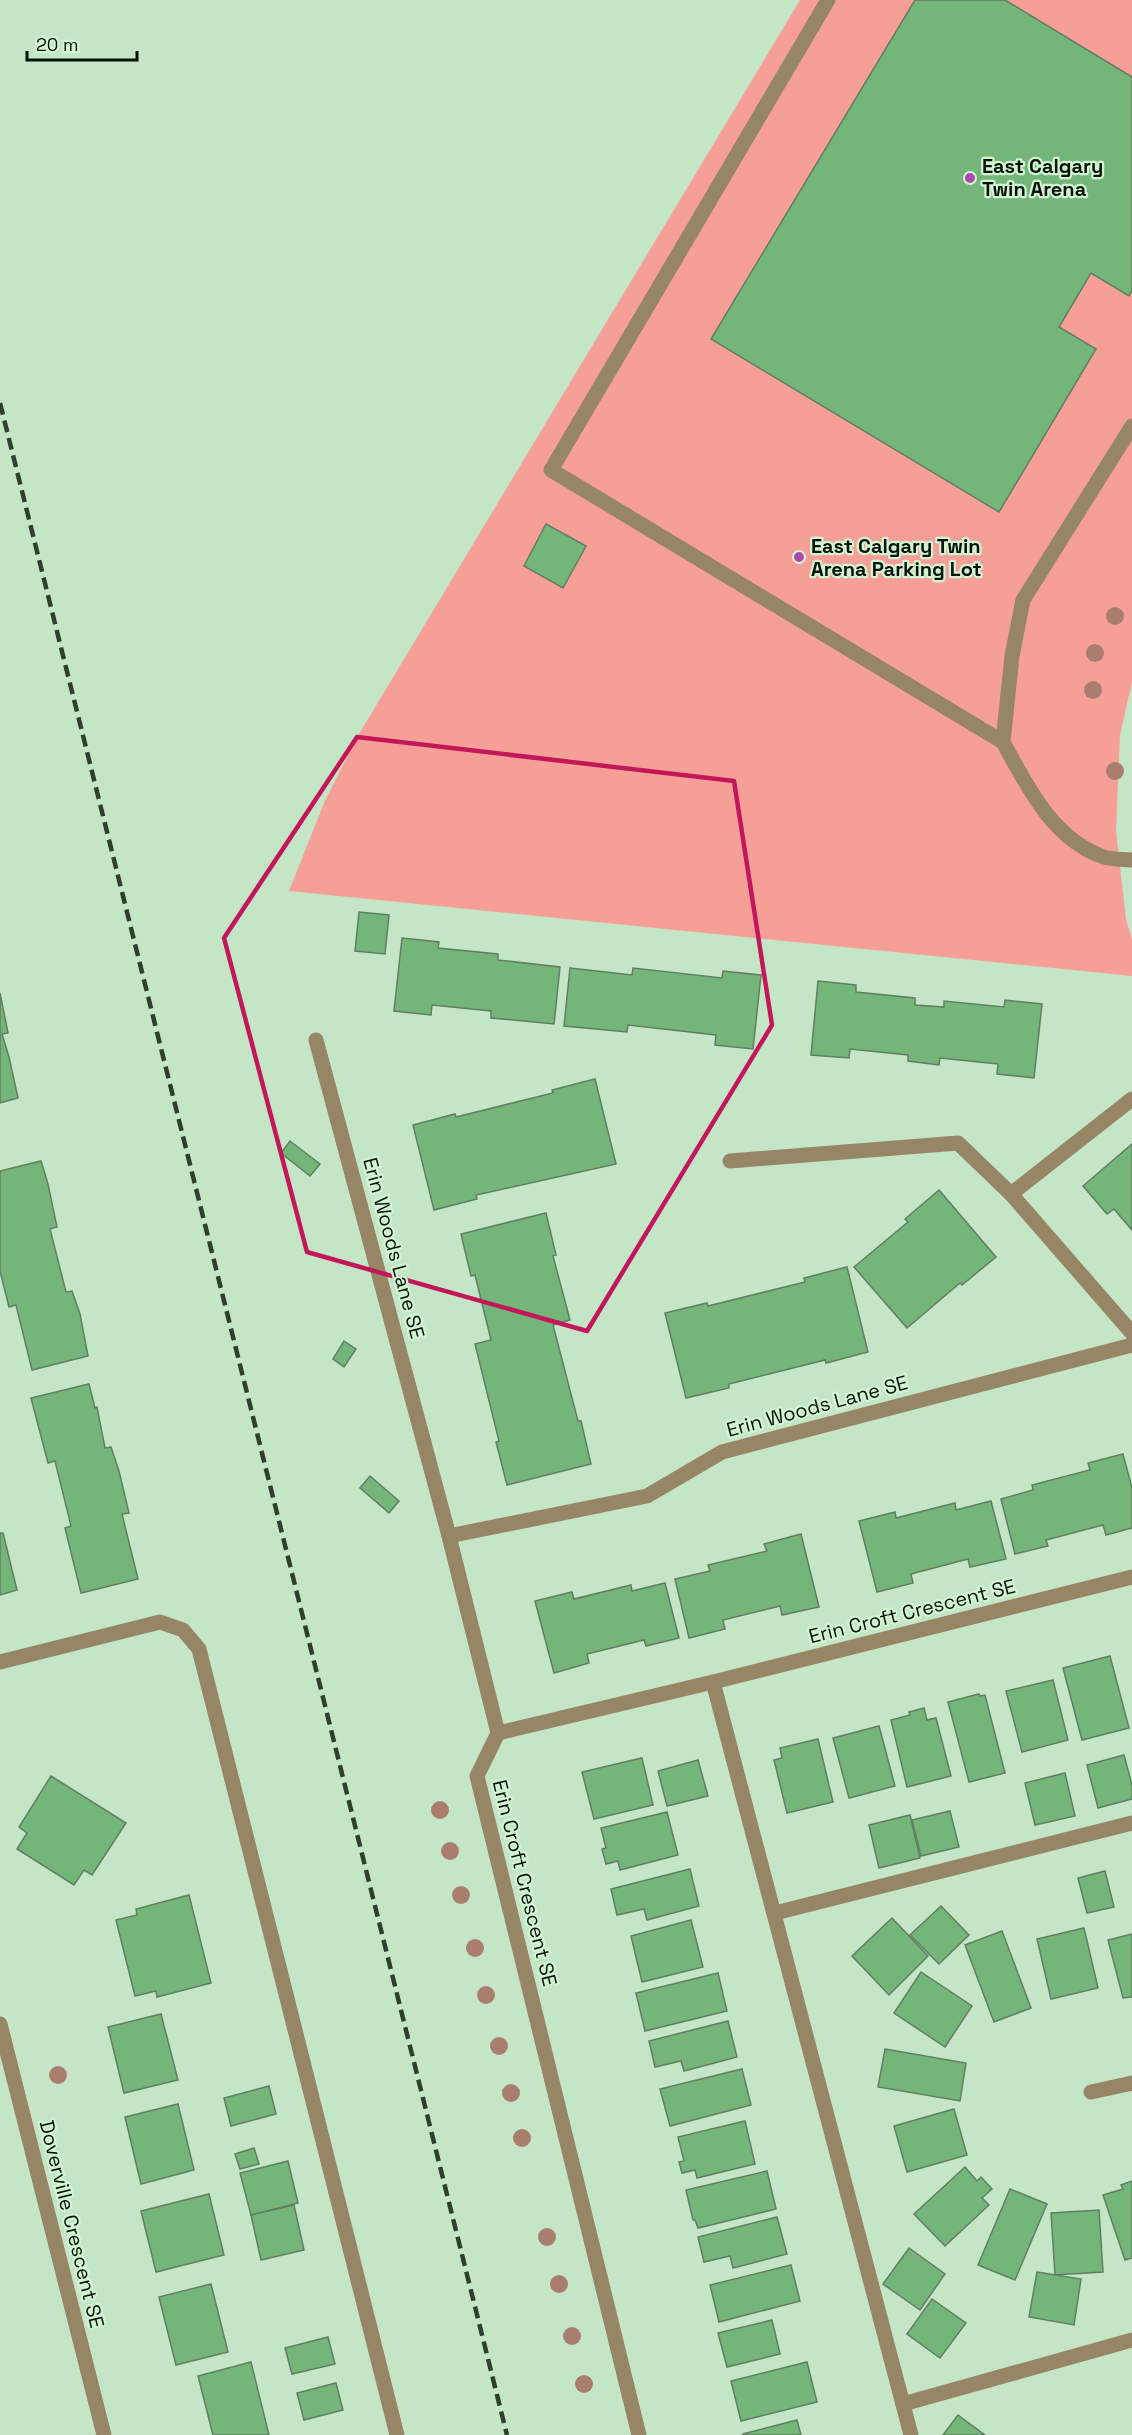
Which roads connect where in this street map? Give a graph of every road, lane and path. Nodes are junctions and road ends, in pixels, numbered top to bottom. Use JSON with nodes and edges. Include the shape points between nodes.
{"nodes":[{"id":1,"x":828,"y":0,"type":"edge"},
{"id":2,"x":1132,"y":426,"type":"edge"},
{"id":3,"x":1003,"y":741,"type":"junction"},
{"id":4,"x":1132,"y":860,"type":"edge"},
{"id":5,"x":316,"y":1040,"type":"dead end"},
{"id":6,"x":1132,"y":1099,"type":"edge"},
{"id":7,"x":730,"y":1161,"type":"dead end"},
{"id":8,"x":1011,"y":1194,"type":"junction"},
{"id":9,"x":1132,"y":1333,"type":"edge"},
{"id":10,"x":1132,"y":1345,"type":"edge"},
{"id":11,"x":449,"y":1536,"type":"junction"},
{"id":12,"x":1132,"y":1577,"type":"edge"},
{"id":13,"x":0,"y":1662,"type":"edge"},
{"id":14,"x":713,"y":1682,"type":"junction"},
{"id":15,"x":498,"y":1733,"type":"junction"},
{"id":16,"x":1132,"y":1823,"type":"edge"},
{"id":17,"x":775,"y":1913,"type":"junction"},
{"id":18,"x":0,"y":2024,"type":"edge"},
{"id":19,"x":1132,"y":2083,"type":"edge"},
{"id":20,"x":1091,"y":2092,"type":"dead end"},
{"id":21,"x":1132,"y":2340,"type":"edge"},
{"id":22,"x":903,"y":2404,"type":"junction"},
{"id":23,"x":104,"y":2435,"type":"edge"},
{"id":24,"x":396,"y":2435,"type":"edge"},
{"id":25,"x":639,"y":2435,"type":"edge"},
{"id":26,"x":911,"y":2435,"type":"edge"}],
"edges":[{"from":1,"to":3,"type":"street","via":[[551,470]]},
{"from":2,"to":3,"type":"street","via":[[1023,600],[1012,656]]},
{"from":3,"to":4,"type":"street","via":[[1051,820],[1081,847],[1107,858]]},
{"from":5,"to":11,"type":"street","name":"Erin Woods Lane SE"},
{"from":6,"to":8,"type":"street"},
{"from":7,"to":8,"type":"street","via":[[958,1143]]},
{"from":8,"to":9,"type":"street"},
{"from":10,"to":11,"type":"street","name":"Erin Woods Lane SE","via":[[723,1452],[647,1496]]},
{"from":11,"to":15,"type":"street","name":"Erin Woods Lane SE"},
{"from":12,"to":14,"type":"street","name":"Erin Croft Crescent SE"},
{"from":13,"to":24,"type":"street","via":[[159,1622],[183,1630],[199,1649]]},
{"from":14,"to":15,"type":"street","name":"Erin Croft Crescent SE"},
{"from":14,"to":17,"type":"street"},
{"from":15,"to":25,"type":"street","name":"Erin Croft Crescent SE","via":[[477,1776]]},
{"from":16,"to":17,"type":"street"},
{"from":17,"to":22,"type":"street"},
{"from":18,"to":23,"type":"street","name":"Doverville Crescent SE"},
{"from":19,"to":20,"type":"street"},
{"from":21,"to":22,"type":"street"},
{"from":22,"to":26,"type":"street"}]}
